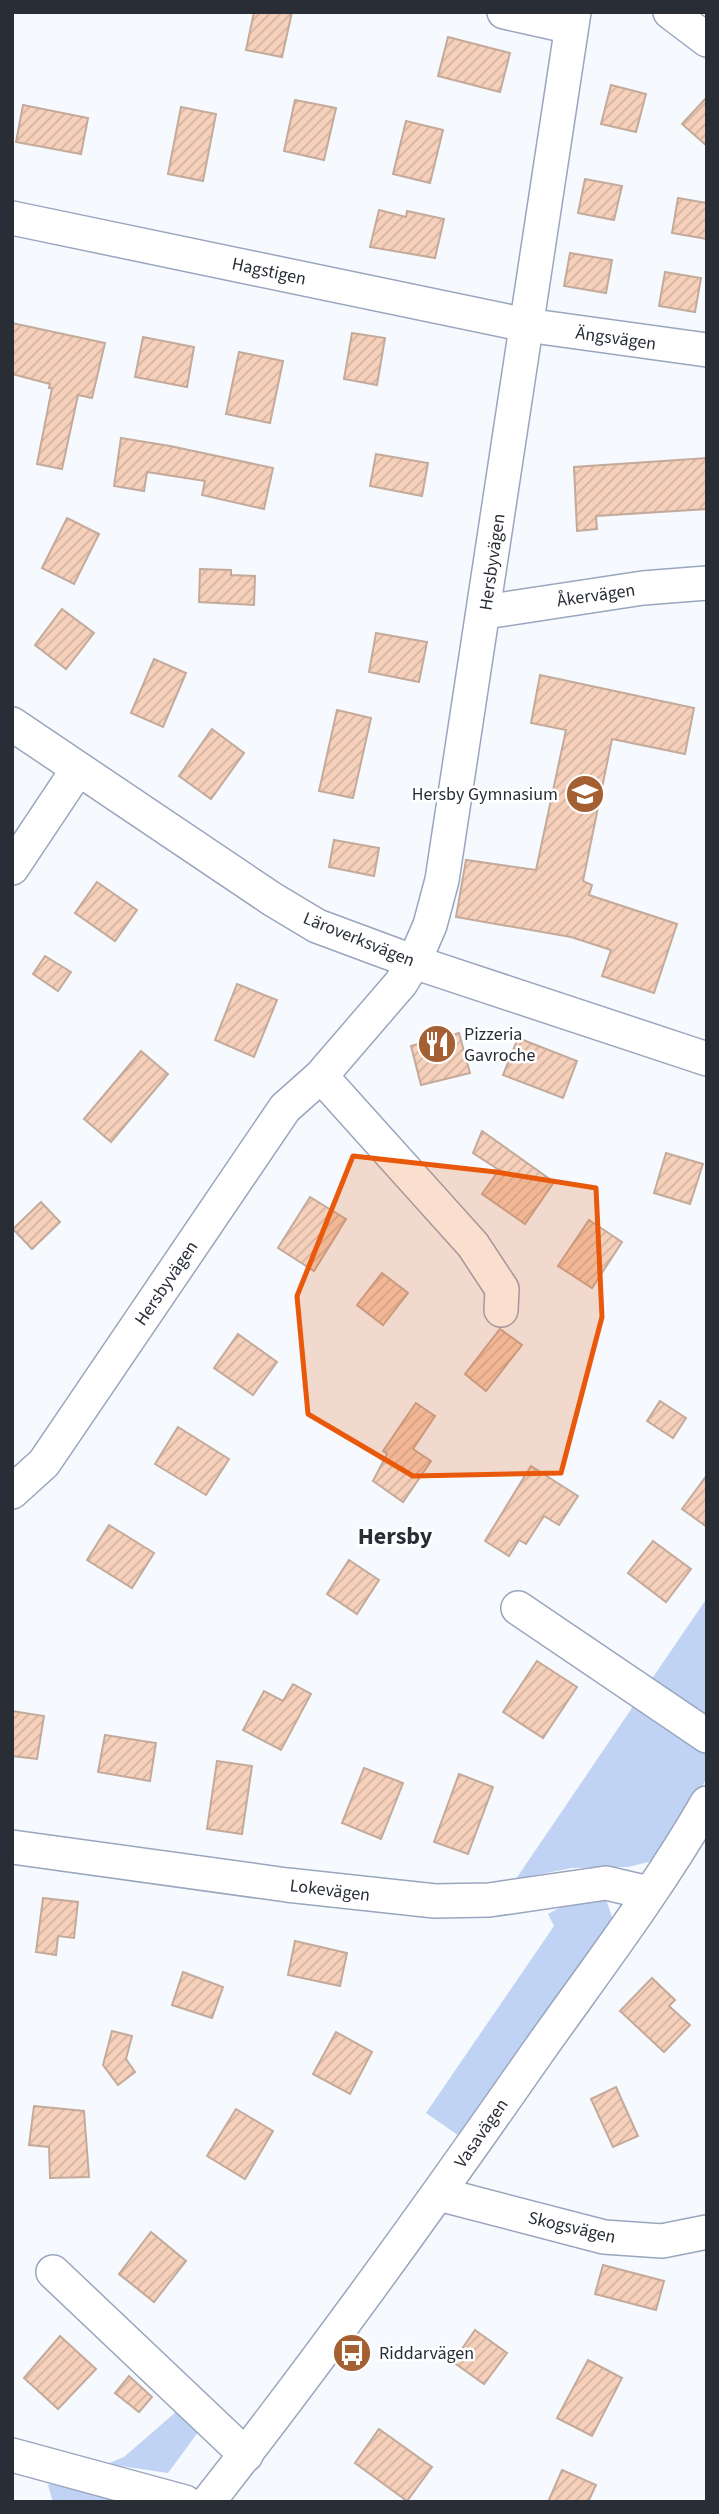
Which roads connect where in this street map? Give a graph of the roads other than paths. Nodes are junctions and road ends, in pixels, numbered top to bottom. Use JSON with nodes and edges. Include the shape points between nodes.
{"nodes":[{"id":1,"x":504,"y":12,"type":"edge"},
{"id":2,"x":670,"y":12,"type":"edge"},
{"id":3,"x":573,"y":20,"type":"edge"},
{"id":4,"x":707,"y":40,"type":"edge"},
{"id":5,"x":12,"y":218,"type":"edge"},
{"id":6,"x":526,"y":325,"type":"junction"},
{"id":7,"x":707,"y":350,"type":"edge"},
{"id":8,"x":707,"y":583,"type":"edge"},
{"id":9,"x":485,"y":612,"type":"junction"},
{"id":10,"x":12,"y":724,"type":"edge"},
{"id":11,"x":78,"y":769,"type":"junction"},
{"id":12,"x":12,"y":868,"type":"edge"},
{"id":13,"x":414,"y":962,"type":"junction"},
{"id":14,"x":707,"y":1059,"type":"edge"},
{"id":15,"x":321,"y":1076,"type":"junction"},
{"id":16,"x":501,"y":1310,"type":"dead end"},
{"id":17,"x":12,"y":1492,"type":"edge"},
{"id":18,"x":518,"y":1608,"type":"dead end"},
{"id":19,"x":707,"y":1736,"type":"edge"},
{"id":20,"x":707,"y":1803,"type":"edge"},
{"id":21,"x":12,"y":1847,"type":"edge"},
{"id":22,"x":649,"y":1893,"type":"junction"},
{"id":23,"x":439,"y":2194,"type":"junction"},
{"id":24,"x":707,"y":2232,"type":"edge"},
{"id":25,"x":53,"y":2272,"type":"dead end"},
{"id":26,"x":12,"y":2455,"type":"edge"},
{"id":27,"x":246,"y":2455,"type":"junction"},
{"id":28,"x":185,"y":2502,"type":"edge"},
{"id":29,"x":208,"y":2502,"type":"edge"}],
"edges":[{"from":1,"to":3,"type":"street"},
{"from":2,"to":4,"type":"street"},
{"from":3,"to":6,"type":"street","name":"Hersbyvägen"},
{"from":5,"to":6,"type":"street","name":"Hagstigen"},
{"from":6,"to":7,"type":"street","name":"Ängsvägen"},
{"from":6,"to":9,"type":"street","name":"Hersbyvägen"},
{"from":8,"to":9,"type":"street","name":"Åkervägen"},
{"from":9,"to":13,"type":"street","name":"Hersbyvägen","via":[[442,880]]},
{"from":10,"to":11,"type":"street","name":"Läroverksvägen"},
{"from":11,"to":12,"type":"street"},
{"from":11,"to":13,"type":"street","name":"Läroverksvägen","via":[[317,926]]},
{"from":13,"to":14,"type":"street","name":"Läroverksvägen"},
{"from":13,"to":15,"type":"street","name":"Hersbyvägen"},
{"from":15,"to":16,"type":"street","via":[[473,1245],[502,1289]]},
{"from":15,"to":17,"type":"street","name":"Hersbyvägen","via":[[285,1108],[44,1462]]},
{"from":18,"to":19,"type":"street"},
{"from":20,"to":22,"type":"street","name":"Vasavägen"},
{"from":21,"to":22,"type":"street","name":"Lokevägen","via":[[435,1901],[489,1900],[606,1883]]},
{"from":22,"to":23,"type":"street","name":"Vasavägen"},
{"from":23,"to":24,"type":"street","name":"Skogsvägen","via":[[604,2237],[662,2241]]},
{"from":23,"to":27,"type":"street","name":"Vasavägen"},
{"from":25,"to":27,"type":"street"},
{"from":26,"to":28,"type":"street"},
{"from":27,"to":29,"type":"street","name":"Vasavägen"}]}
